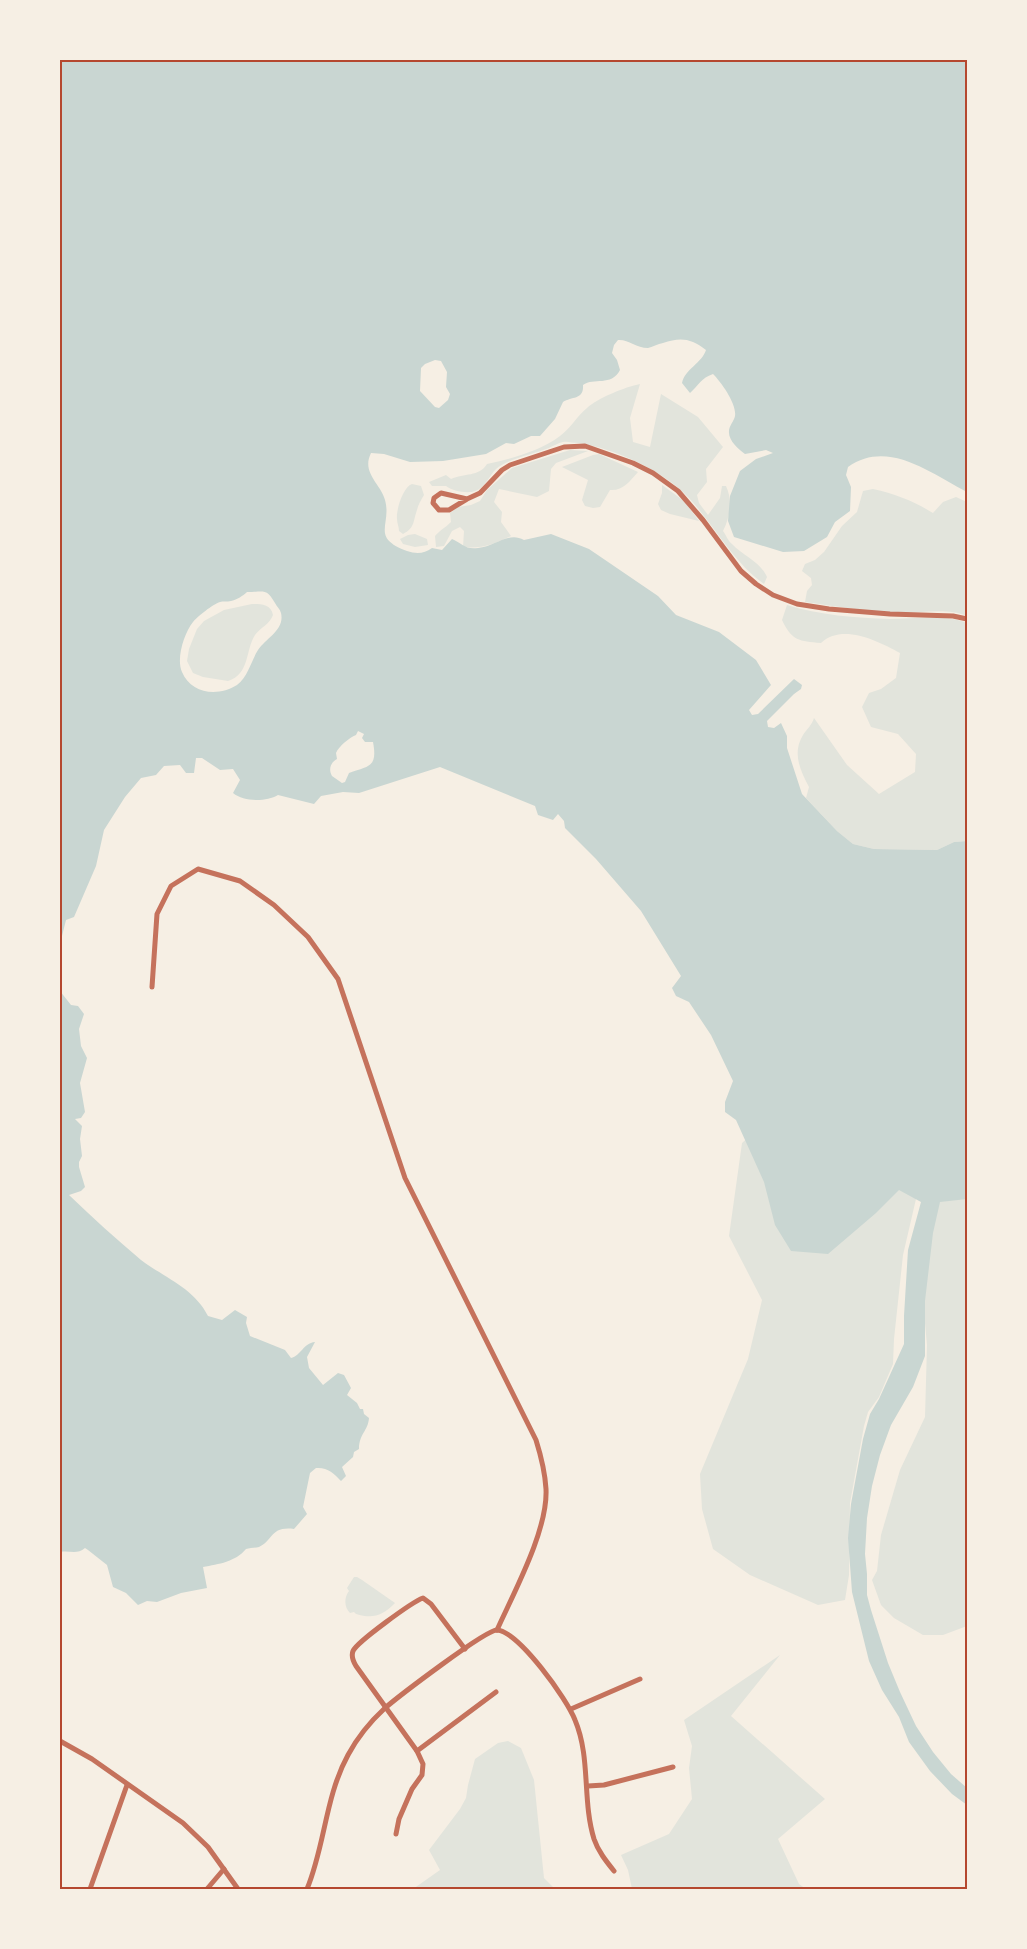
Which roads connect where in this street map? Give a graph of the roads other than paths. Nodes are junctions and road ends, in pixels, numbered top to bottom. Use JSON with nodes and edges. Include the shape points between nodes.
{"nodes":[{"id":1,"x":467,"y":498,"type":"junction"},
{"id":2,"x":967,"y":619,"type":"edge"},
{"id":3,"x":152,"y":987,"type":"dead end"},
{"id":4,"x":497,"y":1630,"type":"junction"},
{"id":5,"x":465,"y":1649,"type":"junction"},
{"id":6,"x":640,"y":1679,"type":"dead end"},
{"id":7,"x":496,"y":1692,"type":"dead end"},
{"id":8,"x":386,"y":1707,"type":"junction"},
{"id":9,"x":571,"y":1709,"type":"junction"},
{"id":10,"x":60,"y":1741,"type":"edge"},
{"id":11,"x":417,"y":1751,"type":"junction"},
{"id":12,"x":673,"y":1766,"type":"dead end"},
{"id":13,"x":127,"y":1785,"type":"junction"},
{"id":14,"x":588,"y":1786,"type":"junction"},
{"id":15,"x":396,"y":1834,"type":"dead end"},
{"id":16,"x":224,"y":1869,"type":"junction"},
{"id":17,"x":614,"y":1870,"type":"dead end"},
{"id":18,"x":90,"y":1889,"type":"edge"},
{"id":19,"x":206,"y":1889,"type":"edge"},
{"id":20,"x":238,"y":1889,"type":"edge"},
{"id":21,"x":306,"y":1889,"type":"edge"}],
"edges":[{"from":1,"to":1,"type":"street","via":[[441,493],[433,502],[436,508],[444,511]]},
{"from":1,"to":2,"type":"street","via":[[480,494],[510,465],[564,448],[585,446],[633,463],[678,492],[741,571],[773,595],[797,604],[829,609]]},
{"from":3,"to":4,"type":"street","via":[[157,914],[172,886],[198,869],[240,881],[274,905],[308,937],[338,979],[405,1178],[541,1455],[546,1490],[544,1513],[532,1552]]},
{"from":4,"to":5,"type":"street"},
{"from":4,"to":9,"type":"street","via":[[520,1645],[548,1676]]},
{"from":5,"to":8,"type":"street"},
{"from":5,"to":8,"type":"street","via":[[426,1598],[419,1599],[363,1640],[353,1651],[352,1659]]},
{"from":6,"to":9,"type":"street"},
{"from":7,"to":11,"type":"street"},
{"from":8,"to":11,"type":"street"},
{"from":8,"to":21,"type":"street","via":[[357,1740],[342,1765]]},
{"from":9,"to":14,"type":"street","via":[[584,1744]]},
{"from":10,"to":13,"type":"street","via":[[92,1759]]},
{"from":11,"to":15,"type":"street","via":[[423,1764],[422,1775],[412,1789]]},
{"from":12,"to":14,"type":"street","via":[[604,1785]]},
{"from":13,"to":16,"type":"street","via":[[183,1823],[208,1847]]},
{"from":13,"to":18,"type":"street"},
{"from":14,"to":17,"type":"street","via":[[594,1840]]},
{"from":16,"to":19,"type":"street"},
{"from":16,"to":20,"type":"street"}]}
